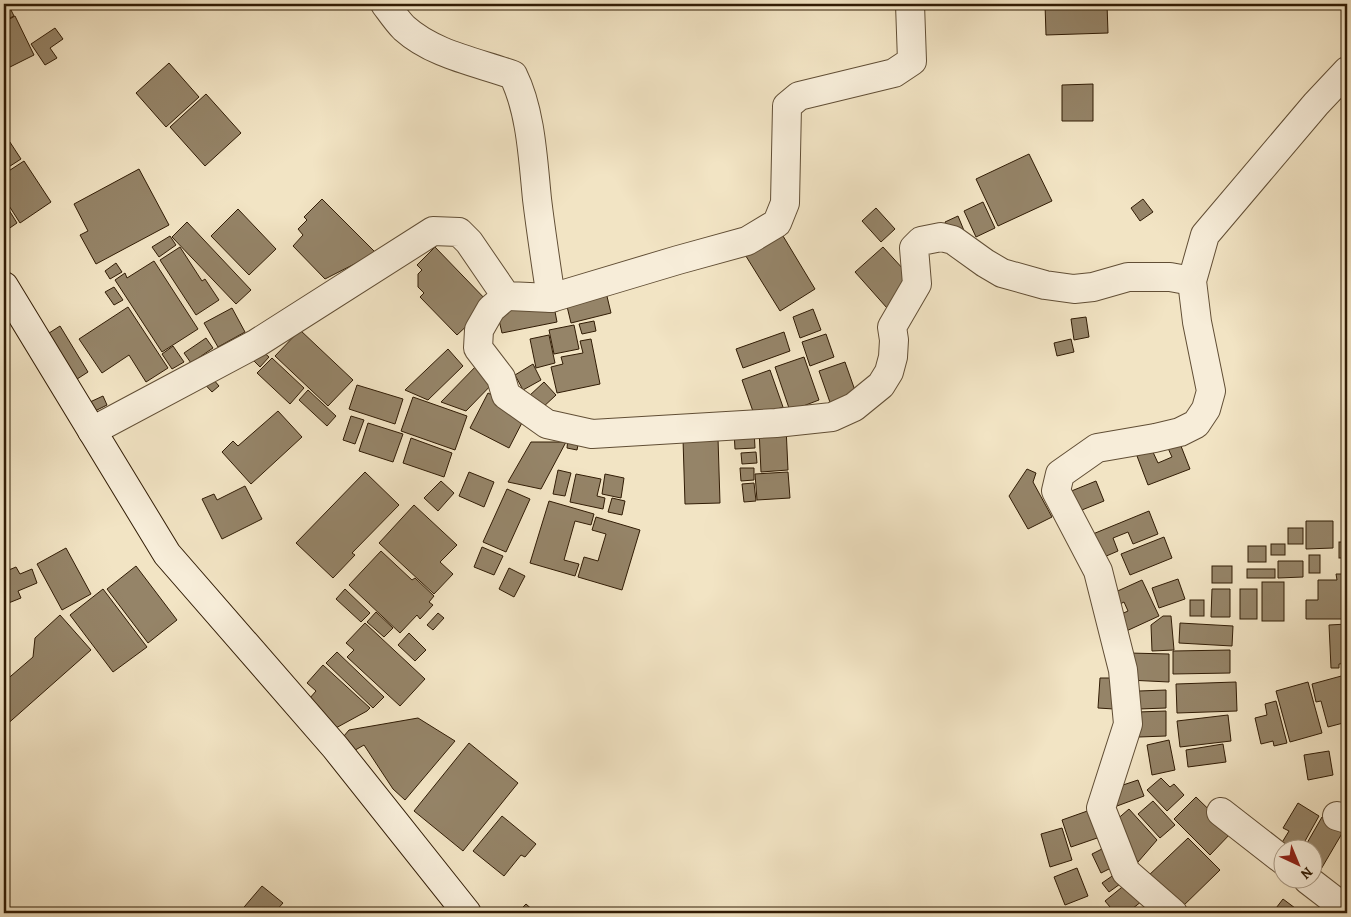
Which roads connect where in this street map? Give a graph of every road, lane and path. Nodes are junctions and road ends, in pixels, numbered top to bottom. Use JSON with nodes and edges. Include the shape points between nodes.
{"nodes":[{"id":1,"x":385,"y":4,"type":"edge"},
{"id":2,"x":910,"y":4,"type":"edge"},
{"id":3,"x":1347,"y":70,"type":"edge"},
{"id":4,"x":1192,"y":281,"type":"junction"},
{"id":5,"x":4,"y":286,"type":"edge"},
{"id":6,"x":506,"y":296,"type":"junction"},
{"id":7,"x":551,"y":298,"type":"junction"},
{"id":8,"x":92,"y":431,"type":"junction"},
{"id":9,"x":1221,"y":812,"type":"dead end"},
{"id":10,"x":1274,"y":853,"type":"edge"},
{"id":11,"x":1321,"y":890,"type":"edge"},
{"id":12,"x":1347,"y":910,"type":"edge"},
{"id":13,"x":467,"y":913,"type":"edge"},
{"id":14,"x":1173,"y":913,"type":"edge"}],
"edges":[{"from":1,"to":7,"type":"street","via":[[404,28],[422,41],[461,59],[513,75],[525,111],[532,151]]},
{"from":2,"to":7,"type":"street","via":[[912,61],[894,73],[799,96],[787,106],[785,203],[777,223],[747,241]]},
{"from":3,"to":4,"type":"street","via":[[1205,235]]},
{"from":4,"to":6,"type":"street","via":[[1170,277],[1128,277],[1074,289],[1045,285],[1002,273],[953,240],[941,237],[921,242],[914,248],[918,284],[892,327],[893,357],[889,372],[881,385],[854,408],[832,416],[776,423],[592,434],[547,424],[506,395],[501,378],[478,348],[479,330],[491,309]]},
{"from":4,"to":14,"type":"street","via":[[1210,391],[1206,409],[1196,424],[1180,432],[1097,448],[1060,474],[1056,491],[1098,571],[1123,670],[1128,724],[1101,808],[1126,872]]},
{"from":5,"to":8,"type":"street"},
{"from":6,"to":7,"type":"street"},
{"from":6,"to":8,"type":"street","via":[[459,232],[433,231],[257,343]]},
{"from":8,"to":13,"type":"street","via":[[167,554],[335,747]]},
{"from":9,"to":10,"type":"street"},
{"from":11,"to":12,"type":"street"}]}
